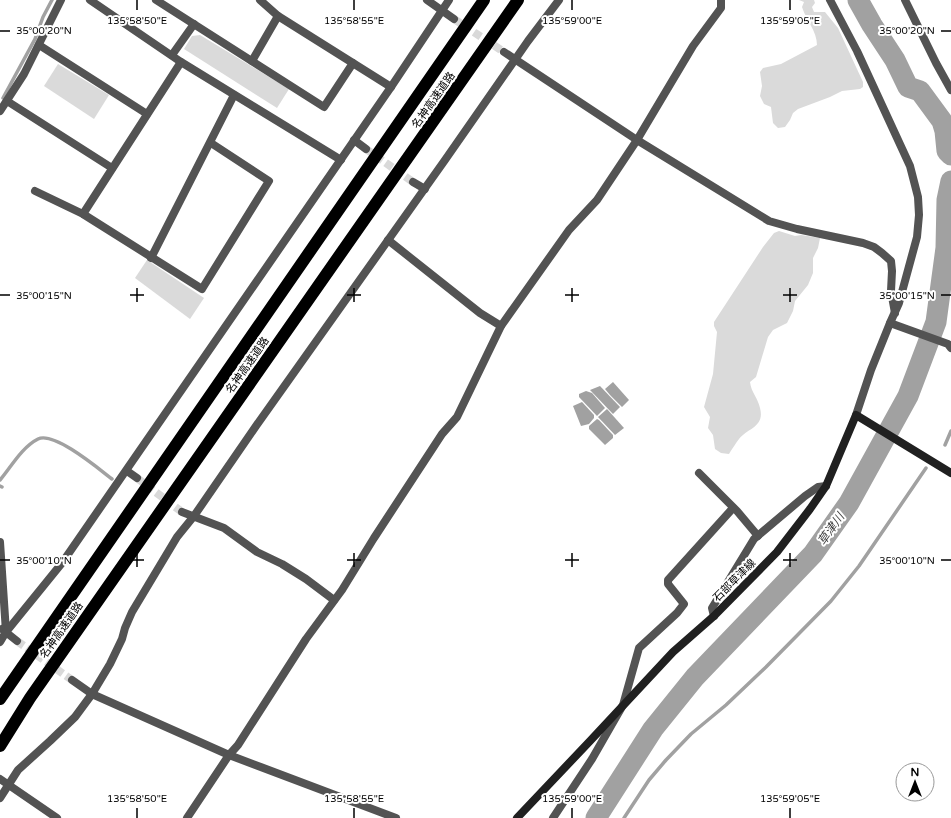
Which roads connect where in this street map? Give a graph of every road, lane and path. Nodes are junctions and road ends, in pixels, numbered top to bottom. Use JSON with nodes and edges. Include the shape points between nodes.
{"nodes":[{"id":1,"x":61,"y":0,"type":"edge"},
{"id":2,"x":90,"y":0,"type":"edge"},
{"id":3,"x":156,"y":0,"type":"edge"},
{"id":4,"x":260,"y":0,"type":"edge"},
{"id":5,"x":427,"y":0,"type":"edge"},
{"id":6,"x":449,"y":0,"type":"edge"},
{"id":7,"x":484,"y":0,"type":"edge"},
{"id":8,"x":518,"y":0,"type":"edge"},
{"id":9,"x":559,"y":0,"type":"edge"},
{"id":10,"x":721,"y":0,"type":"edge"},
{"id":11,"x":830,"y":0,"type":"edge"},
{"id":12,"x":904,"y":0,"type":"edge"},
{"id":13,"x":442,"y":11,"type":"junction"},
{"id":14,"x":278,"y":16,"type":"junction"},
{"id":15,"x":454,"y":19,"type":"tunnel mouth"},
{"id":16,"x":194,"y":24,"type":"junction"},
{"id":17,"x":39,"y":45,"type":"junction"},
{"id":18,"x":504,"y":52,"type":"tunnel mouth"},
{"id":19,"x":172,"y":56,"type":"junction"},
{"id":20,"x":516,"y":59,"type":"junction"},
{"id":21,"x":252,"y":61,"type":"junction"},
{"id":22,"x":181,"y":62,"type":"junction"},
{"id":23,"x":353,"y":63,"type":"junction"},
{"id":24,"x":391,"y":87,"type":"junction"},
{"id":25,"x":951,"y":90,"type":"edge"},
{"id":26,"x":234,"y":95,"type":"junction"},
{"id":27,"x":8,"y":101,"type":"junction"},
{"id":28,"x":0,"y":111,"type":"edge"},
{"id":29,"x":147,"y":114,"type":"junction"},
{"id":30,"x":354,"y":140,"type":"junction"},
{"id":31,"x":638,"y":140,"type":"junction"},
{"id":32,"x":211,"y":143,"type":"junction"},
{"id":33,"x":366,"y":149,"type":"tunnel mouth"},
{"id":34,"x":341,"y":160,"type":"junction"},
{"id":35,"x":112,"y":168,"type":"junction"},
{"id":36,"x":413,"y":182,"type":"tunnel mouth"},
{"id":37,"x":424,"y":189,"type":"junction"},
{"id":38,"x":35,"y":191,"type":"dead end"},
{"id":39,"x":83,"y":214,"type":"junction"},
{"id":40,"x":388,"y":240,"type":"junction"},
{"id":41,"x":151,"y":258,"type":"junction"},
{"id":42,"x":895,"y":312,"type":"junction"},
{"id":43,"x":890,"y":323,"type":"junction"},
{"id":44,"x":501,"y":326,"type":"junction"},
{"id":45,"x":949,"y":346,"type":"edge"},
{"id":46,"x":856,"y":415,"type":"junction"},
{"id":47,"x":127,"y":471,"type":"junction"},
{"id":48,"x":951,"y":472,"type":"edge"},
{"id":49,"x":699,"y":473,"type":"dead end"},
{"id":50,"x":137,"y":478,"type":"tunnel mouth"},
{"id":51,"x":826,"y":486,"type":"junction"},
{"id":52,"x":733,"y":508,"type":"junction"},
{"id":53,"x":182,"y":512,"type":"tunnel mouth"},
{"id":54,"x":194,"y":516,"type":"junction"},
{"id":55,"x":758,"y":536,"type":"junction"},
{"id":56,"x":0,"y":542,"type":"edge"},
{"id":57,"x":334,"y":600,"type":"junction"},
{"id":58,"x":714,"y":616,"type":"junction"},
{"id":59,"x":3,"y":630,"type":"edge"},
{"id":60,"x":17,"y":641,"type":"tunnel mouth"},
{"id":61,"x":0,"y":642,"type":"edge"},
{"id":62,"x":72,"y":680,"type":"tunnel mouth"},
{"id":63,"x":92,"y":694,"type":"junction"},
{"id":64,"x":0,"y":699,"type":"edge"},
{"id":65,"x":623,"y":705,"type":"junction"},
{"id":66,"x":0,"y":746,"type":"edge"},
{"id":67,"x":229,"y":755,"type":"junction"},
{"id":68,"x":0,"y":779,"type":"edge"},
{"id":69,"x":0,"y":798,"type":"edge"},
{"id":70,"x":57,"y":818,"type":"edge"},
{"id":71,"x":187,"y":818,"type":"edge"},
{"id":72,"x":396,"y":818,"type":"edge"},
{"id":73,"x":517,"y":818,"type":"edge"},
{"id":74,"x":553,"y":818,"type":"edge"}],
"edges":[{"from":1,"to":17,"type":"street"},
{"from":2,"to":19,"type":"street"},
{"from":3,"to":16,"type":"street"},
{"from":4,"to":14,"type":"street"},
{"from":5,"to":13,"type":"street"},
{"from":6,"to":13,"type":"street"},
{"from":7,"to":64,"type":"highway","name":"名神高速道路"},
{"from":8,"to":66,"type":"highway","name":"名神高速道路","via":[[30,698]]},
{"from":9,"to":20,"type":"street"},
{"from":10,"to":31,"type":"street","via":[[721,8],[693,46]]},
{"from":11,"to":42,"type":"street","via":[[857,51],[910,166],[918,197],[918,237]]},
{"from":12,"to":25,"type":"street"},
{"from":13,"to":15,"type":"street"},
{"from":13,"to":24,"type":"street"},
{"from":14,"to":21,"type":"street"},
{"from":14,"to":23,"type":"street"},
{"from":16,"to":19,"type":"street"},
{"from":16,"to":21,"type":"street"},
{"from":17,"to":27,"type":"street"},
{"from":17,"to":29,"type":"street"},
{"from":18,"to":20,"type":"street"},
{"from":19,"to":22,"type":"street"},
{"from":20,"to":31,"type":"street"},
{"from":20,"to":37,"type":"street"},
{"from":21,"to":23,"type":"street","via":[[324,107]]},
{"from":22,"to":26,"type":"street"},
{"from":22,"to":29,"type":"street"},
{"from":23,"to":24,"type":"street"},
{"from":24,"to":30,"type":"street"},
{"from":26,"to":32,"type":"street"},
{"from":26,"to":34,"type":"street"},
{"from":27,"to":28,"type":"street"},
{"from":27,"to":35,"type":"street"},
{"from":29,"to":35,"type":"street"},
{"from":30,"to":33,"type":"street"},
{"from":30,"to":34,"type":"street"},
{"from":31,"to":42,"type":"street","via":[[769,221],[874,247],[890,261]]},
{"from":31,"to":44,"type":"street","via":[[597,200],[569,230]]},
{"from":32,"to":41,"type":"street"},
{"from":32,"to":41,"type":"street","via":[[269,181],[202,289]]},
{"from":34,"to":47,"type":"street"},
{"from":35,"to":39,"type":"street"},
{"from":36,"to":37,"type":"street"},
{"from":37,"to":40,"type":"street"},
{"from":38,"to":39,"type":"street"},
{"from":39,"to":41,"type":"street"},
{"from":40,"to":44,"type":"street","via":[[480,313]]},
{"from":40,"to":54,"type":"street"},
{"from":42,"to":43,"type":"street"},
{"from":43,"to":45,"type":"street"},
{"from":43,"to":46,"type":"street"},
{"from":44,"to":57,"type":"street","via":[[457,417],[442,434]]},
{"from":46,"to":48,"type":"main road"},
{"from":46,"to":51,"type":"main road","name":"石部草津線"},
{"from":47,"to":50,"type":"street"},
{"from":47,"to":59,"type":"street","via":[[62,563]]},
{"from":49,"to":52,"type":"street"},
{"from":51,"to":55,"type":"street","via":[[818,486]]},
{"from":51,"to":58,"type":"main road","name":"石部草津線","via":[[777,552]]},
{"from":52,"to":55,"type":"street"},
{"from":52,"to":65,"type":"street","via":[[668,580],[668,584],[684,604],[639,648]]},
{"from":53,"to":54,"type":"street"},
{"from":54,"to":57,"type":"street","via":[[224,528],[257,552],[306,579]]},
{"from":54,"to":63,"type":"street","via":[[177,537],[132,612],[110,664]]},
{"from":55,"to":58,"type":"street","via":[[712,608]]},
{"from":56,"to":59,"type":"street"},
{"from":57,"to":67,"type":"street"},
{"from":58,"to":65,"type":"main road","name":"石部草津線","via":[[673,652]]},
{"from":59,"to":60,"type":"street"},
{"from":59,"to":61,"type":"street"},
{"from":62,"to":63,"type":"street"},
{"from":63,"to":67,"type":"street"},
{"from":63,"to":69,"type":"street","via":[[75,717],[18,770]]},
{"from":65,"to":73,"type":"main road","name":"石部草津線"},
{"from":65,"to":74,"type":"street","via":[[592,759]]},
{"from":67,"to":71,"type":"street"},
{"from":67,"to":72,"type":"street"},
{"from":68,"to":70,"type":"street"}]}
